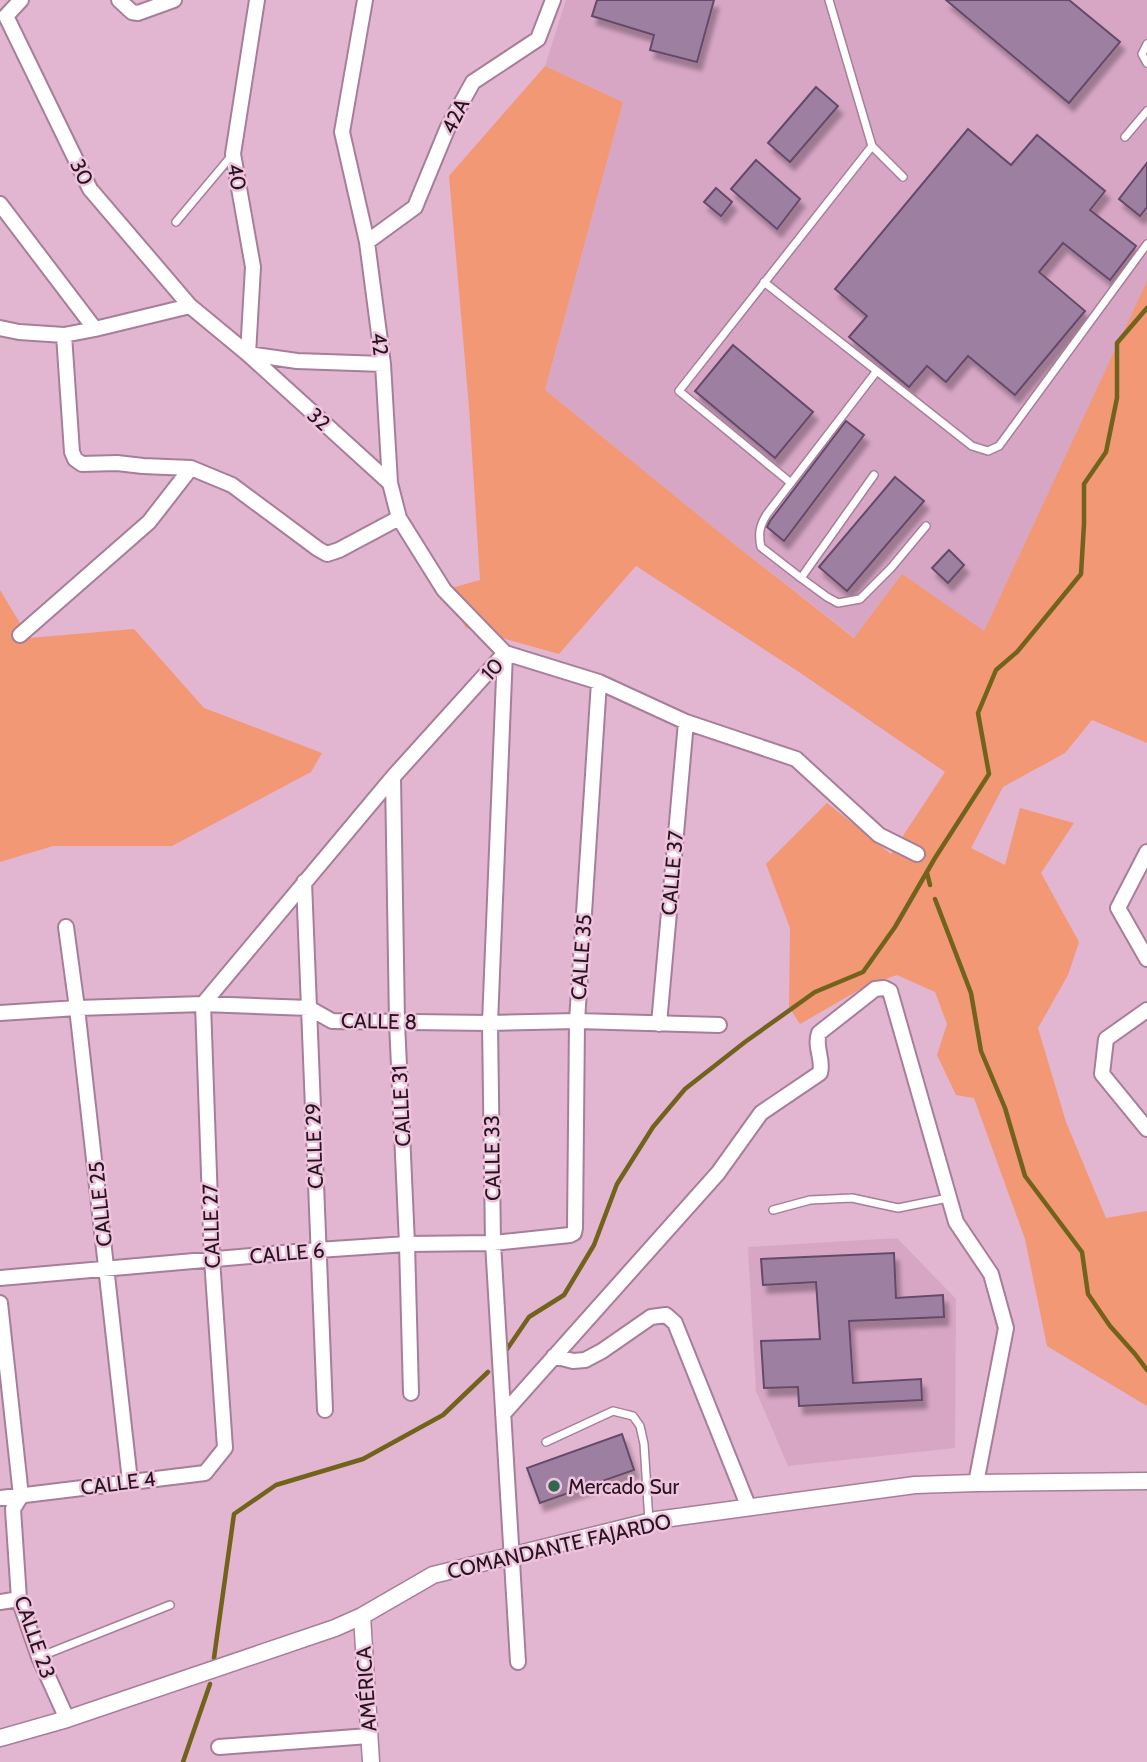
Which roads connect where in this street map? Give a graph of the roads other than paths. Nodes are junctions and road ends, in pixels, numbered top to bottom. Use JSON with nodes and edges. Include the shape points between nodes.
{"nodes":[{"id":1,"x":21,"y":0,"type":"edge"},
{"id":2,"x":119,"y":0,"type":"edge"},
{"id":3,"x":174,"y":0,"type":"edge"},
{"id":4,"x":257,"y":0,"type":"edge"},
{"id":5,"x":365,"y":0,"type":"edge"},
{"id":6,"x":553,"y":0,"type":"edge"},
{"id":7,"x":829,"y":0,"type":"edge"},
{"id":8,"x":1147,"y":44,"type":"edge"},
{"id":9,"x":1147,"y":63,"type":"edge"},
{"id":10,"x":1147,"y":111,"type":"edge"},
{"id":11,"x":1125,"y":137,"type":"dead end"},
{"id":12,"x":872,"y":146,"type":"junction"},
{"id":13,"x":233,"y":154,"type":"junction"},
{"id":14,"x":903,"y":177,"type":"dead end"},
{"id":15,"x":0,"y":204,"type":"edge"},
{"id":16,"x":176,"y":222,"type":"dead end"},
{"id":17,"x":367,"y":242,"type":"junction"},
{"id":18,"x":1147,"y":244,"type":"edge"},
{"id":19,"x":764,"y":282,"type":"junction"},
{"id":20,"x":190,"y":306,"type":"junction"},
{"id":21,"x":0,"y":328,"type":"edge"},
{"id":22,"x":95,"y":329,"type":"junction"},
{"id":23,"x":64,"y":335,"type":"junction"},
{"id":24,"x":248,"y":354,"type":"junction"},
{"id":25,"x":383,"y":364,"type":"junction"},
{"id":26,"x":876,"y":372,"type":"junction"},
{"id":27,"x":191,"y":468,"type":"junction"},
{"id":28,"x":874,"y":475,"type":"dead end"},
{"id":29,"x":390,"y":483,"type":"junction"},
{"id":30,"x":791,"y":483,"type":"junction"},
{"id":31,"x":399,"y":518,"type":"junction"},
{"id":32,"x":926,"y":526,"type":"dead end"},
{"id":33,"x":801,"y":579,"type":"junction"},
{"id":34,"x":19,"y":635,"type":"dead end"},
{"id":35,"x":505,"y":653,"type":"junction"},
{"id":36,"x":599,"y":682,"type":"junction"},
{"id":37,"x":685,"y":722,"type":"junction"},
{"id":38,"x":393,"y":777,"type":"junction"},
{"id":39,"x":1147,"y":852,"type":"edge"},
{"id":40,"x":918,"y":854,"type":"dead end"},
{"id":41,"x":304,"y":882,"type":"junction"},
{"id":42,"x":66,"y":928,"type":"dead end"},
{"id":43,"x":1147,"y":959,"type":"edge"},
{"id":44,"x":203,"y":1004,"type":"junction"},
{"id":45,"x":78,"y":1008,"type":"junction"},
{"id":46,"x":309,"y":1009,"type":"junction"},
{"id":47,"x":1147,"y":1010,"type":"edge"},
{"id":48,"x":0,"y":1013,"type":"edge"},
{"id":49,"x":577,"y":1021,"type":"junction"},
{"id":50,"x":397,"y":1022,"type":"junction"},
{"id":51,"x":490,"y":1023,"type":"junction"},
{"id":52,"x":659,"y":1024,"type":"junction"},
{"id":53,"x":719,"y":1025,"type":"dead end"},
{"id":54,"x":1147,"y":1129,"type":"edge"},
{"id":55,"x":948,"y":1198,"type":"junction"},
{"id":56,"x":773,"y":1210,"type":"dead end"},
{"id":57,"x":573,"y":1233,"type":"joint"},
{"id":58,"x":493,"y":1243,"type":"junction"},
{"id":59,"x":407,"y":1244,"type":"junction"},
{"id":60,"x":318,"y":1250,"type":"junction"},
{"id":61,"x":212,"y":1259,"type":"junction"},
{"id":62,"x":107,"y":1268,"type":"junction"},
{"id":63,"x":0,"y":1278,"type":"edge"},
{"id":64,"x":0,"y":1303,"type":"edge"},
{"id":65,"x":554,"y":1356,"type":"junction"},
{"id":66,"x":411,"y":1393,"type":"dead end"},
{"id":67,"x":325,"y":1410,"type":"dead end"},
{"id":68,"x":503,"y":1414,"type":"junction"},
{"id":69,"x":546,"y":1442,"type":"dead end"},
{"id":70,"x":225,"y":1447,"type":"joint"},
{"id":71,"x":130,"y":1481,"type":"junction"},
{"id":72,"x":1147,"y":1481,"type":"edge"},
{"id":73,"x":976,"y":1483,"type":"junction"},
{"id":74,"x":21,"y":1496,"type":"junction"},
{"id":75,"x":0,"y":1498,"type":"edge"},
{"id":76,"x":749,"y":1508,"type":"junction"},
{"id":77,"x":649,"y":1522,"type":"junction"},
{"id":78,"x":513,"y":1555,"type":"junction"},
{"id":79,"x":19,"y":1600,"type":"junction"},
{"id":80,"x":0,"y":1602,"type":"edge"},
{"id":81,"x":170,"y":1605,"type":"dead end"},
{"id":82,"x":362,"y":1615,"type":"junction"},
{"id":83,"x":39,"y":1657,"type":"junction"},
{"id":84,"x":518,"y":1662,"type":"dead end"},
{"id":85,"x":67,"y":1719,"type":"junction"},
{"id":86,"x":369,"y":1736,"type":"junction"},
{"id":87,"x":0,"y":1738,"type":"edge"},
{"id":88,"x":219,"y":1747,"type":"dead end"},
{"id":89,"x":371,"y":1762,"type":"edge"}],
"edges":[{"from":1,"to":20,"type":"street","name":"30","via":[[6,16],[90,189]]},
{"from":2,"to":3,"type":"street","via":[[138,13]]},
{"from":4,"to":13,"type":"street","name":"40"},
{"from":5,"to":17,"type":"street","name":"42","via":[[342,132]]},
{"from":6,"to":17,"type":"street","name":"42A","via":[[538,39],[473,82],[448,127],[415,207]]},
{"from":7,"to":12,"type":"lane"},
{"from":8,"to":9,"type":"lane","via":[[1142,54]]},
{"from":10,"to":11,"type":"lane"},
{"from":12,"to":14,"type":"lane"},
{"from":12,"to":19,"type":"lane"},
{"from":13,"to":16,"type":"lane"},
{"from":13,"to":24,"type":"street","name":"40","via":[[253,267]]},
{"from":15,"to":22,"type":"street"},
{"from":17,"to":25,"type":"street","name":"42"},
{"from":18,"to":26,"type":"lane","via":[[999,446],[988,451],[972,446]]},
{"from":19,"to":26,"type":"lane"},
{"from":19,"to":30,"type":"lane","via":[[679,391]]},
{"from":20,"to":22,"type":"street"},
{"from":20,"to":24,"type":"street","name":"30"},
{"from":21,"to":23,"type":"street"},
{"from":22,"to":23,"type":"street"},
{"from":23,"to":27,"type":"street","via":[[75,459],[82,464]]},
{"from":24,"to":25,"type":"street"},
{"from":24,"to":29,"type":"street","name":"32"},
{"from":25,"to":29,"type":"street","name":"42"},
{"from":26,"to":30,"type":"lane"},
{"from":27,"to":31,"type":"street","via":[[232,485],[327,554]]},
{"from":27,"to":34,"type":"street","via":[[149,522]]},
{"from":28,"to":33,"type":"lane"},
{"from":29,"to":31,"type":"street","name":"42"},
{"from":30,"to":33,"type":"lane","via":[[760,524],[759,537],[761,547]]},
{"from":31,"to":35,"type":"street","name":"42","via":[[444,590]]},
{"from":32,"to":33,"type":"lane","via":[[860,599],[838,603]]},
{"from":35,"to":36,"type":"street","name":"10"},
{"from":35,"to":38,"type":"street","name":"10"},
{"from":35,"to":51,"type":"street","name":"CALLE 33"},
{"from":36,"to":37,"type":"street","name":"10"},
{"from":36,"to":49,"type":"street","name":"CALLE 35"},
{"from":37,"to":40,"type":"street","name":"10","via":[[796,759],[879,835]]},
{"from":37,"to":52,"type":"street","name":"CALLE 37"},
{"from":38,"to":41,"type":"street","name":"10"},
{"from":38,"to":50,"type":"street","name":"CALLE 31"},
{"from":39,"to":43,"type":"street","via":[[1118,908]]},
{"from":41,"to":44,"type":"street","name":"10"},
{"from":41,"to":46,"type":"street","name":"CALLE 29"},
{"from":42,"to":45,"type":"street","name":"CALLE 25"},
{"from":44,"to":45,"type":"street","name":"CALLE 8"},
{"from":44,"to":46,"type":"street","name":"CALLE 8"},
{"from":44,"to":61,"type":"street","name":"CALLE 27"},
{"from":45,"to":48,"type":"street","name":"CALLE 8"},
{"from":45,"to":62,"type":"street","name":"CALLE 25"},
{"from":46,"to":50,"type":"street","name":"CALLE 8","via":[[332,1021]]},
{"from":46,"to":60,"type":"street","name":"CALLE 29"},
{"from":47,"to":54,"type":"street","via":[[1106,1039],[1102,1074]]},
{"from":49,"to":51,"type":"street","name":"CALLE 8"},
{"from":49,"to":52,"type":"street","name":"CALLE 8"},
{"from":49,"to":57,"type":"street","name":"CALLE 35"},
{"from":50,"to":51,"type":"street","name":"CALLE 8"},
{"from":50,"to":59,"type":"street","name":"CALLE 31"},
{"from":51,"to":58,"type":"street","name":"CALLE 33"},
{"from":52,"to":53,"type":"street","name":"CALLE 8"},
{"from":55,"to":56,"type":"lane","via":[[898,1208],[852,1198],[810,1200]]},
{"from":55,"to":65,"type":"street","via":[[890,991],[876,989],[818,1033],[820,1073],[761,1113],[718,1173]]},
{"from":55,"to":73,"type":"street","via":[[956,1222],[991,1274],[1006,1328]]},
{"from":57,"to":58,"type":"street","name":"CALLE 6"},
{"from":58,"to":59,"type":"street","name":"CALLE 6"},
{"from":58,"to":68,"type":"street","name":"CALLE 33"},
{"from":59,"to":60,"type":"street","name":"CALLE 6"},
{"from":59,"to":66,"type":"street","name":"CALLE 31"},
{"from":60,"to":61,"type":"street","name":"CALLE 6"},
{"from":60,"to":67,"type":"street","name":"CALLE 29"},
{"from":61,"to":62,"type":"street","name":"CALLE 6"},
{"from":61,"to":70,"type":"street","name":"CALLE 27"},
{"from":62,"to":63,"type":"street","name":"CALLE 6"},
{"from":62,"to":71,"type":"street","name":"CALLE 25"},
{"from":64,"to":74,"type":"street","name":"CALLE 23"},
{"from":65,"to":68,"type":"street"},
{"from":65,"to":76,"type":"street","via":[[585,1360],[651,1317],[666,1315],[675,1323]]},
{"from":68,"to":78,"type":"street","name":"CALLE 33"},
{"from":69,"to":77,"type":"lane","via":[[613,1411],[633,1416],[644,1444]]},
{"from":70,"to":71,"type":"street","name":"CALLE 4","via":[[205,1473]]},
{"from":71,"to":74,"type":"street","name":"CALLE 4"},
{"from":72,"to":73,"type":"street","name":"COMANDANTE FAJARDO"},
{"from":73,"to":76,"type":"street","name":"COMANDANTE FAJARDO","via":[[915,1485]]},
{"from":74,"to":75,"type":"street","name":"CALLE 4"},
{"from":74,"to":79,"type":"street","name":"CALLE 23","via":[[13,1509]]},
{"from":76,"to":77,"type":"street","name":"COMANDANTE FAJARDO"},
{"from":77,"to":78,"type":"street","name":"COMANDANTE FAJARDO"},
{"from":78,"to":82,"type":"street","name":"COMANDANTE FAJARDO","via":[[433,1575]]},
{"from":78,"to":84,"type":"street","name":"CALLE 33"},
{"from":79,"to":80,"type":"street"},
{"from":79,"to":83,"type":"street","name":"CALLE 23"},
{"from":81,"to":83,"type":"lane"},
{"from":82,"to":85,"type":"street","name":"COMANDANTE FAJARDO"},
{"from":82,"to":86,"type":"street","name":"AMÉRICA"},
{"from":83,"to":85,"type":"street","name":"CALLE 23"},
{"from":85,"to":87,"type":"street","name":"COMANDANTE FAJARDO"},
{"from":86,"to":88,"type":"street"},
{"from":86,"to":89,"type":"street","name":"AMÉRICA"}]}
